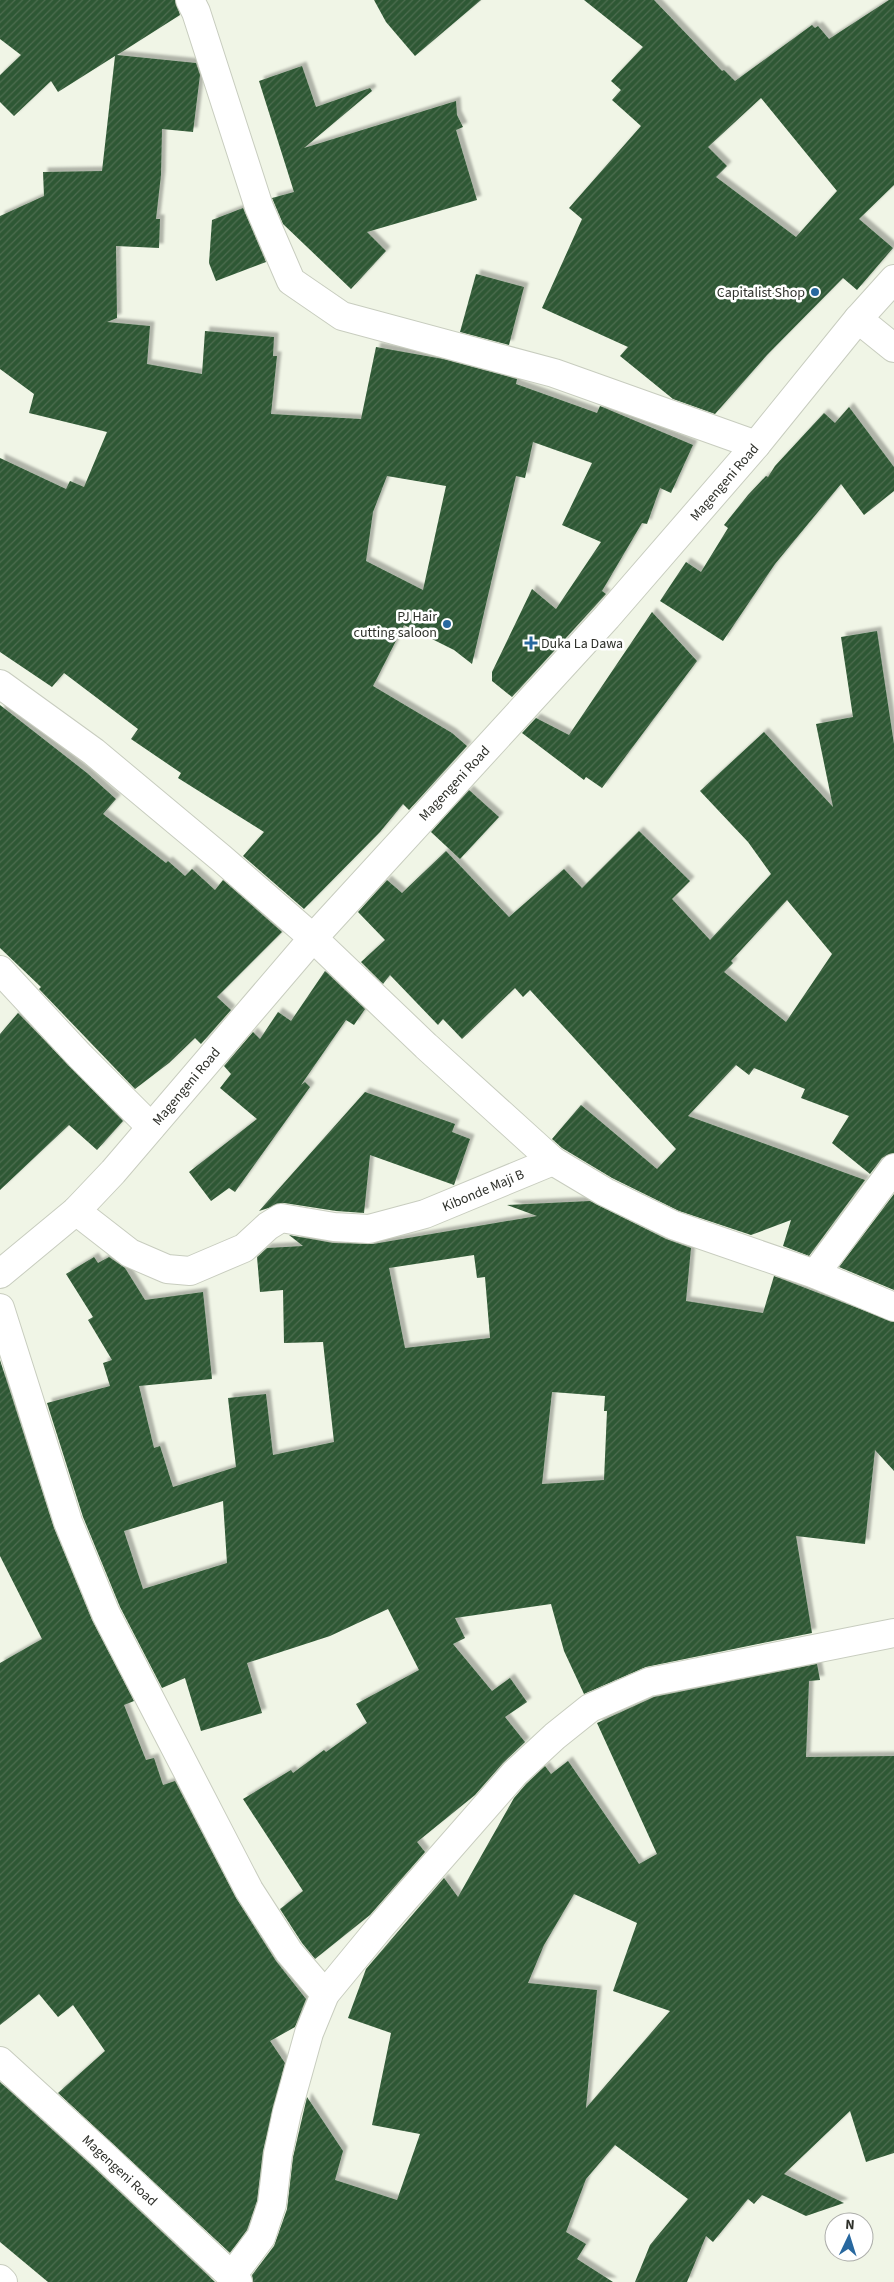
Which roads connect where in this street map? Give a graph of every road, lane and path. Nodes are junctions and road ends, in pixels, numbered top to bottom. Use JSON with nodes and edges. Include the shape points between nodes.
{"nodes":[{"id":1,"x":190,"y":0,"type":"edge"},
{"id":2,"x":894,"y":278,"type":"edge"},
{"id":3,"x":858,"y":319,"type":"junction"},
{"id":4,"x":894,"y":348,"type":"edge"},
{"id":5,"x":756,"y":445,"type":"junction"},
{"id":6,"x":0,"y":684,"type":"edge"},
{"id":7,"x":313,"y":938,"type":"junction"},
{"id":8,"x":0,"y":970,"type":"edge"},
{"id":9,"x":151,"y":1127,"type":"junction"},
{"id":10,"x":553,"y":1160,"type":"junction"},
{"id":11,"x":894,"y":1168,"type":"edge"},
{"id":12,"x":76,"y":1211,"type":"junction"},
{"id":13,"x":0,"y":1274,"type":"edge"},
{"id":14,"x":815,"y":1274,"type":"junction"},
{"id":15,"x":894,"y":1307,"type":"edge"},
{"id":16,"x":0,"y":1308,"type":"edge"},
{"id":17,"x":894,"y":1633,"type":"edge"},
{"id":18,"x":325,"y":1994,"type":"junction"},
{"id":19,"x":0,"y":2061,"type":"edge"},
{"id":20,"x":0,"y":2279,"type":"edge"},
{"id":21,"x":234,"y":2280,"type":"edge"},
{"id":22,"x":3,"y":2282,"type":"edge"}],
"edges":[{"from":1,"to":5,"type":"street","via":[[259,208],[291,281],[342,316],[554,373]]},
{"from":2,"to":3,"type":"street","name":"Magengeni Road"},
{"from":3,"to":4,"type":"street"},
{"from":3,"to":5,"type":"street","name":"Magengeni Road"},
{"from":5,"to":7,"type":"street","name":"Magengeni Road","via":[[607,617]]},
{"from":6,"to":7,"type":"street","via":[[94,752]]},
{"from":7,"to":9,"type":"street","name":"Magengeni Road"},
{"from":7,"to":10,"type":"street","via":[[426,1046]]},
{"from":8,"to":9,"type":"street"},
{"from":9,"to":12,"type":"street","name":"Magengeni Road"},
{"from":10,"to":12,"type":"street","name":"Kibonde Maji B","via":[[425,1214],[369,1228],[334,1227],[281,1218],[244,1248],[190,1271],[167,1270],[130,1253]]},
{"from":10,"to":14,"type":"street","via":[[605,1192],[673,1225]]},
{"from":11,"to":14,"type":"street"},
{"from":12,"to":13,"type":"street","name":"Magengeni Road"},
{"from":14,"to":15,"type":"street"},
{"from":16,"to":18,"type":"street","via":[[68,1522],[106,1614],[249,1890],[289,1952]]},
{"from":17,"to":18,"type":"street","via":[[649,1682],[590,1708],[515,1773]]},
{"from":18,"to":21,"type":"street","via":[[309,2033],[287,2112],[272,2204],[261,2237]]},
{"from":19,"to":21,"type":"street","name":"Magengeni Road"},
{"from":20,"to":22,"type":"street"}]}
